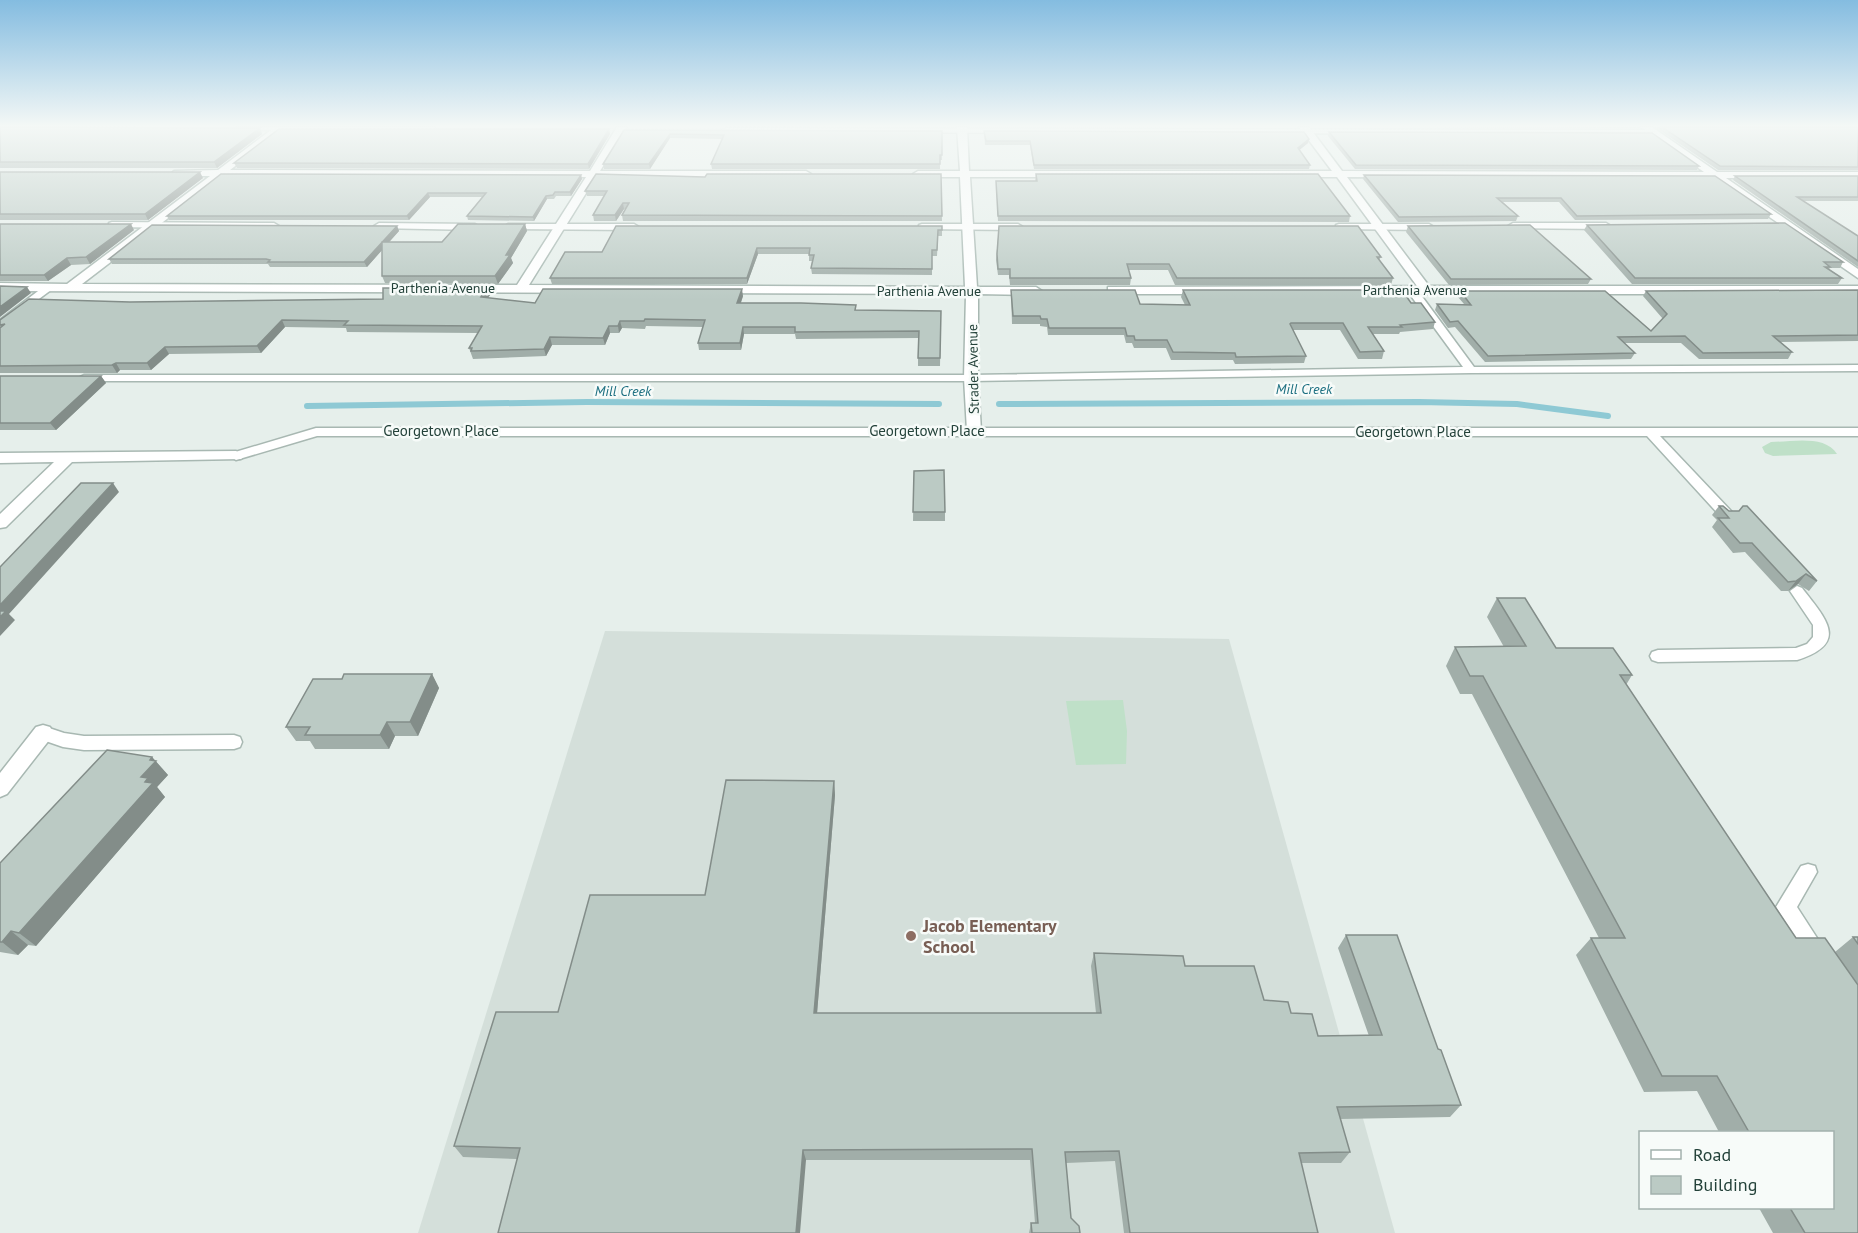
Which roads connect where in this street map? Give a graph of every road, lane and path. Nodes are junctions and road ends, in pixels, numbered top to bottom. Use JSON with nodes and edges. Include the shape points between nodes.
{"nodes":[{"id":1,"x":205,"y":185,"type":"edge"},
{"id":2,"x":585,"y":185,"type":"edge"},
{"id":3,"x":965,"y":185,"type":"edge"},
{"id":4,"x":1348,"y":185,"type":"edge"},
{"id":5,"x":1732,"y":185,"type":"edge"},
{"id":6,"x":1789,"y":224,"type":"junction"},
{"id":7,"x":105,"y":225,"type":"edge"},
{"id":8,"x":151,"y":225,"type":"junction"},
{"id":9,"x":1765,"y":225,"type":"edge"},
{"id":10,"x":283,"y":226,"type":"edge"},
{"id":11,"x":367,"y":226,"type":"edge"},
{"id":12,"x":1508,"y":226,"type":"edge"},
{"id":13,"x":1613,"y":226,"type":"edge"},
{"id":14,"x":487,"y":227,"type":"edge"},
{"id":15,"x":499,"y":227,"type":"edge"},
{"id":16,"x":559,"y":227,"type":"junction"},
{"id":17,"x":641,"y":227,"type":"edge"},
{"id":18,"x":910,"y":227,"type":"edge"},
{"id":19,"x":968,"y":227,"type":"junction"},
{"id":20,"x":1027,"y":227,"type":"edge"},
{"id":21,"x":1332,"y":227,"type":"edge"},
{"id":22,"x":1379,"y":227,"type":"junction"},
{"id":23,"x":1437,"y":227,"type":"edge"},
{"id":24,"x":1858,"y":274,"type":"edge"},
{"id":25,"x":0,"y":287,"type":"edge"},
{"id":26,"x":50,"y":287,"type":"junction"},
{"id":27,"x":70,"y":287,"type":"junction"},
{"id":28,"x":521,"y":288,"type":"junction"},
{"id":29,"x":1412,"y":289,"type":"junction"},
{"id":30,"x":1425,"y":289,"type":"junction"},
{"id":31,"x":1102,"y":290,"type":"edge"},
{"id":32,"x":1858,"y":290,"type":"edge"},
{"id":33,"x":971,"y":291,"type":"junction"},
{"id":34,"x":1043,"y":291,"type":"edge"},
{"id":35,"x":0,"y":325,"type":"edge"},
{"id":36,"x":1858,"y":368,"type":"edge"},
{"id":37,"x":1472,"y":370,"type":"junction"},
{"id":38,"x":72,"y":378,"type":"edge"},
{"id":39,"x":971,"y":378,"type":"junction"},
{"id":40,"x":974,"y":431,"type":"junction"},
{"id":41,"x":1650,"y":432,"type":"junction"},
{"id":42,"x":1858,"y":432,"type":"edge"},
{"id":43,"x":236,"y":456,"type":"joint"},
{"id":44,"x":68,"y":457,"type":"junction"},
{"id":45,"x":0,"y":458,"type":"edge"},
{"id":46,"x":1727,"y":515,"type":"edge"},
{"id":47,"x":0,"y":523,"type":"edge"},
{"id":48,"x":1797,"y":591,"type":"edge"},
{"id":49,"x":1658,"y":656,"type":"dead end"},
{"id":50,"x":43,"y":733,"type":"joint"},
{"id":51,"x":234,"y":742,"type":"dead end"},
{"id":52,"x":0,"y":788,"type":"edge"},
{"id":53,"x":1808,"y":872,"type":"dead end"},
{"id":54,"x":1830,"y":972,"type":"edge"}],
"edges":[{"from":1,"to":8,"type":"street"},
{"from":2,"to":16,"type":"street"},
{"from":3,"to":19,"type":"street","name":"Strader Avenue"},
{"from":4,"to":22,"type":"street"},
{"from":5,"to":6,"type":"street"},
{"from":6,"to":9,"type":"lane"},
{"from":6,"to":24,"type":"street"},
{"from":7,"to":8,"type":"lane"},
{"from":8,"to":10,"type":"lane"},
{"from":8,"to":27,"type":"street"},
{"from":11,"to":14,"type":"lane"},
{"from":12,"to":13,"type":"lane"},
{"from":15,"to":16,"type":"lane"},
{"from":16,"to":17,"type":"lane"},
{"from":16,"to":28,"type":"street"},
{"from":18,"to":19,"type":"lane"},
{"from":19,"to":20,"type":"lane"},
{"from":19,"to":33,"type":"street","name":"Strader Avenue"},
{"from":21,"to":22,"type":"lane"},
{"from":22,"to":23,"type":"lane"},
{"from":22,"to":30,"type":"street"},
{"from":25,"to":26,"type":"street","name":"Parthenia Avenue"},
{"from":26,"to":27,"type":"street","name":"Parthenia Avenue"},
{"from":26,"to":35,"type":"lane"},
{"from":27,"to":28,"type":"street","name":"Parthenia Avenue"},
{"from":28,"to":33,"type":"street","name":"Parthenia Avenue"},
{"from":29,"to":30,"type":"street","name":"Parthenia Avenue"},
{"from":29,"to":31,"type":"street","name":"Parthenia Avenue"},
{"from":29,"to":37,"type":"lane"},
{"from":30,"to":32,"type":"street","name":"Parthenia Avenue"},
{"from":33,"to":34,"type":"street","name":"Parthenia Avenue"},
{"from":33,"to":39,"type":"street","name":"Strader Avenue"},
{"from":36,"to":37,"type":"lane"},
{"from":37,"to":39,"type":"lane"},
{"from":38,"to":39,"type":"lane"},
{"from":39,"to":40,"type":"street","name":"Strader Avenue"},
{"from":40,"to":41,"type":"lane","name":"Georgetown Place"},
{"from":40,"to":43,"type":"lane","name":"Georgetown Place","via":[[316,432]]},
{"from":41,"to":42,"type":"lane","name":"Georgetown Place"},
{"from":41,"to":46,"type":"lane"},
{"from":43,"to":44,"type":"street","name":"Georgetown Place"},
{"from":44,"to":45,"type":"street","name":"Georgetown Place"},
{"from":44,"to":47,"type":"street"},
{"from":48,"to":49,"type":"lane","via":[[1821,624],[1821,638],[1812,648],[1797,654],[1764,656]]},
{"from":50,"to":51,"type":"lane","via":[[84,742]]},
{"from":50,"to":52,"type":"street"},
{"from":53,"to":54,"type":"lane","via":[[1786,907]]}]}
